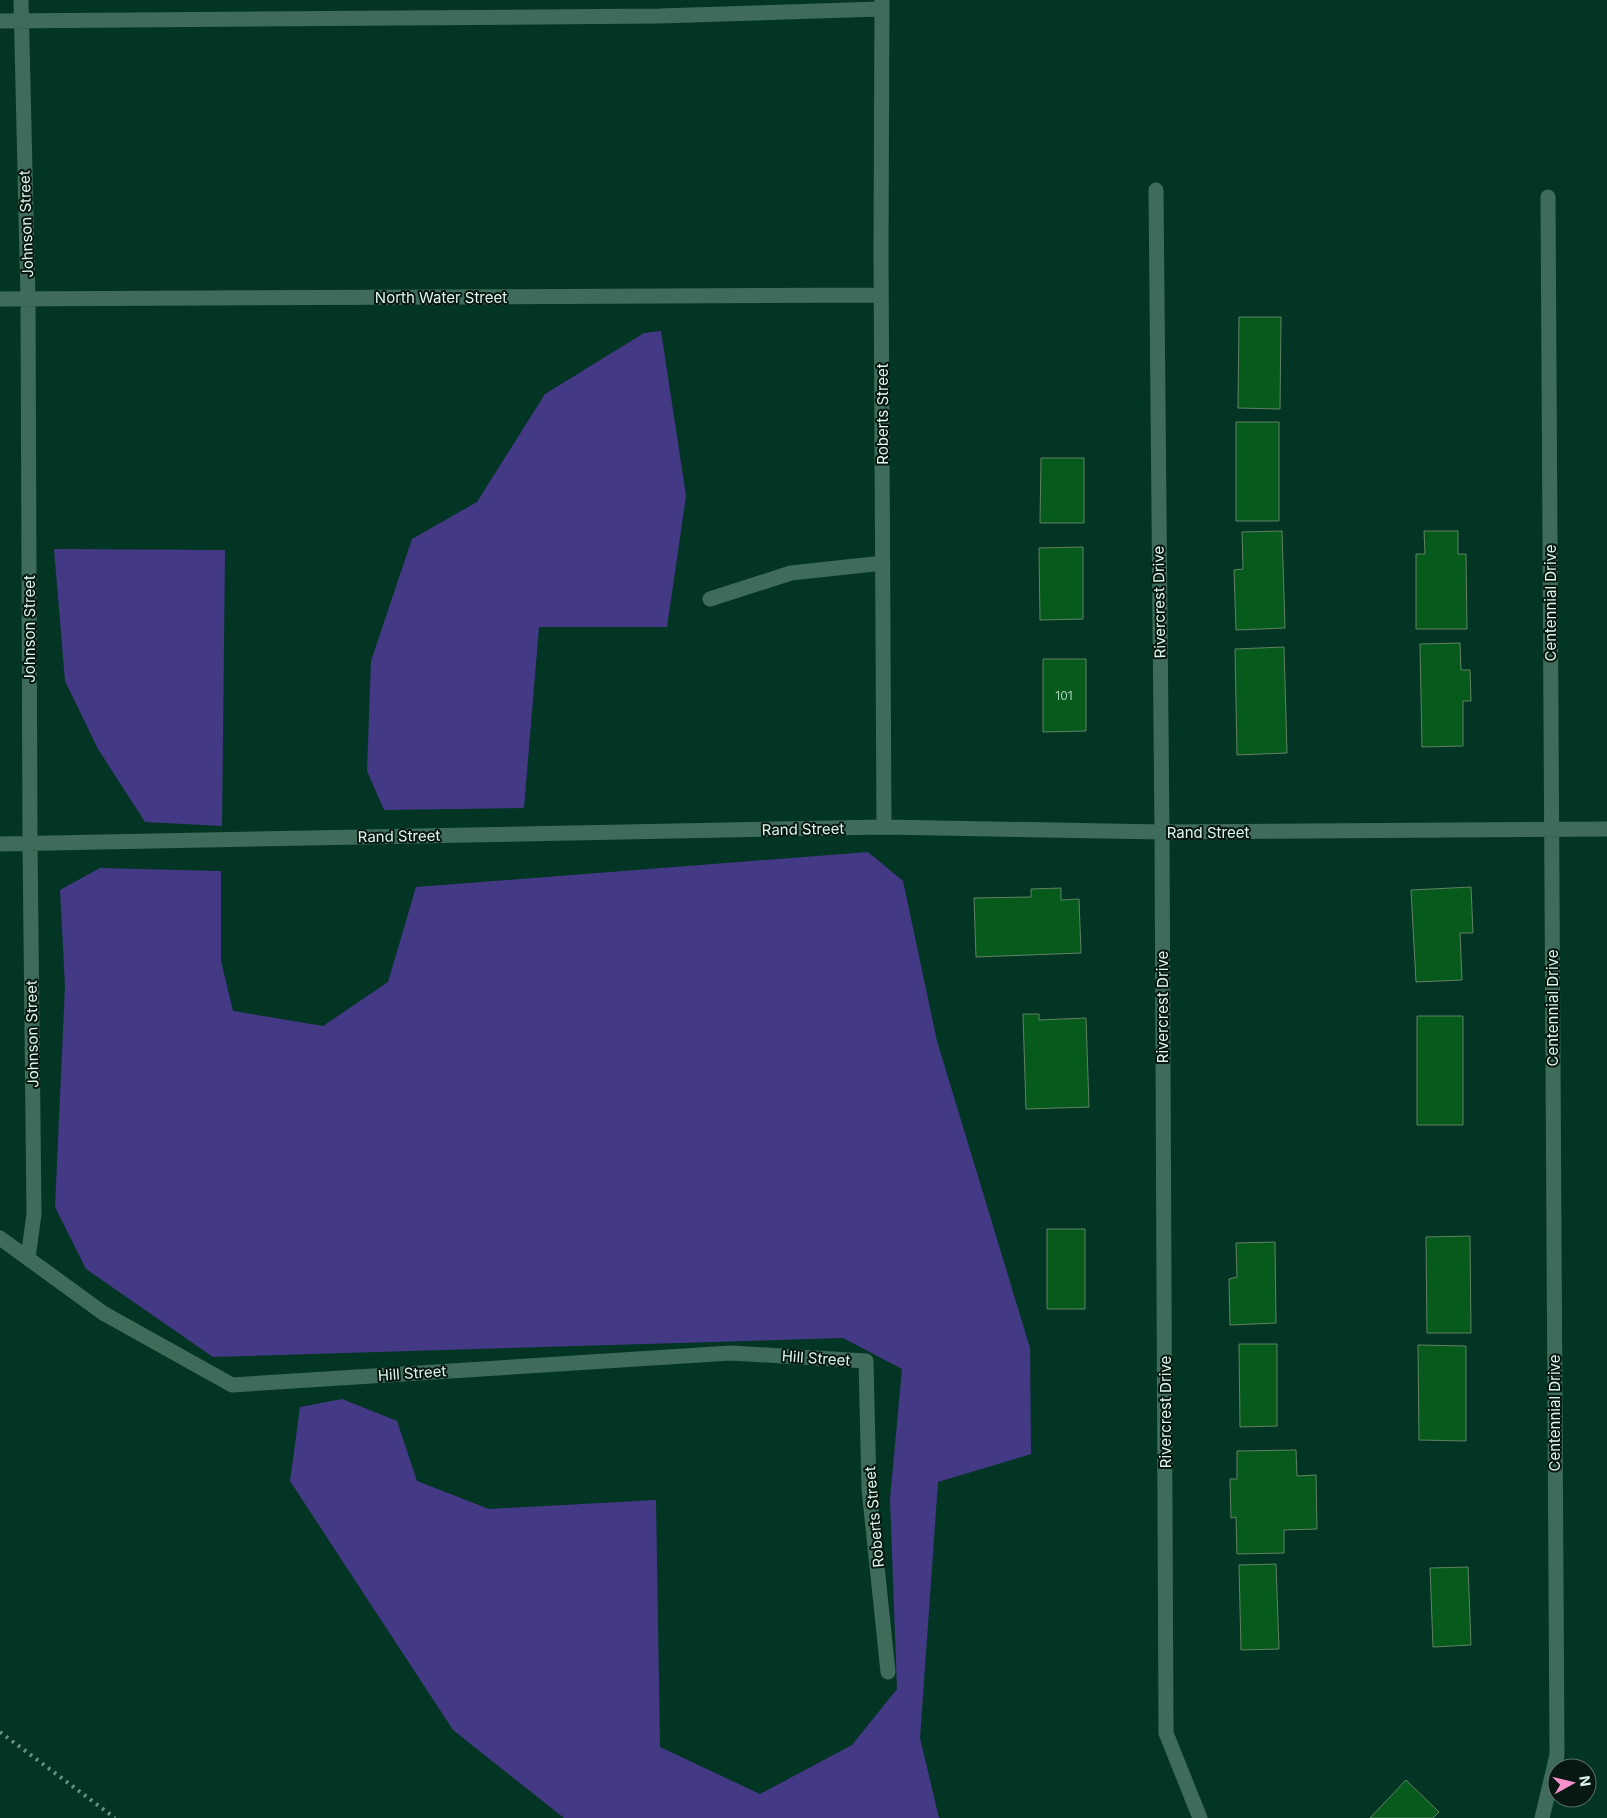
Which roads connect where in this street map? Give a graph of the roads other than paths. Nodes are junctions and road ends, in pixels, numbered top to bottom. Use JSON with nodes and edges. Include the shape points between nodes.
{"nodes":[{"id":1,"x":21,"y":0,"type":"edge"},
{"id":2,"x":882,"y":4,"type":"edge"},
{"id":3,"x":0,"y":21,"type":"edge"},
{"id":4,"x":20,"y":21,"type":"junction"},
{"id":5,"x":1156,"y":190,"type":"dead end"},
{"id":6,"x":1548,"y":197,"type":"dead end"},
{"id":7,"x":881,"y":295,"type":"junction"},
{"id":8,"x":0,"y":299,"type":"edge"},
{"id":9,"x":28,"y":299,"type":"junction"},
{"id":10,"x":883,"y":563,"type":"junction"},
{"id":11,"x":710,"y":599,"type":"dead end"},
{"id":12,"x":884,"y":827,"type":"junction"},
{"id":13,"x":1607,"y":829,"type":"edge"},
{"id":14,"x":1551,"y":830,"type":"junction"},
{"id":15,"x":1162,"y":832,"type":"junction"},
{"id":16,"x":30,"y":843,"type":"junction"},
{"id":17,"x":0,"y":844,"type":"edge"},
{"id":18,"x":0,"y":1238,"type":"edge"},
{"id":19,"x":28,"y":1258,"type":"junction"},
{"id":20,"x":866,"y":1362,"type":"joint"},
{"id":21,"x":888,"y":1672,"type":"dead end"},
{"id":22,"x":1200,"y":1818,"type":"edge"},
{"id":23,"x":1542,"y":1818,"type":"edge"}],
"edges":[{"from":1,"to":4,"type":"street","name":"Johnson Street"},
{"from":2,"to":4,"type":"street","via":[[659,16]]},
{"from":2,"to":7,"type":"street","name":"Roberts Street"},
{"from":3,"to":4,"type":"street"},
{"from":4,"to":9,"type":"street","name":"Johnson Street"},
{"from":5,"to":15,"type":"street","name":"Rivercrest Drive"},
{"from":6,"to":14,"type":"street","name":"Centennial Drive"},
{"from":7,"to":9,"type":"street","name":"North Water Street"},
{"from":7,"to":10,"type":"street","name":"Roberts Street"},
{"from":8,"to":9,"type":"street","name":"North Water Street"},
{"from":9,"to":16,"type":"street","name":"Johnson Street"},
{"from":10,"to":11,"type":"street","via":[[791,573]]},
{"from":10,"to":12,"type":"street","name":"Roberts Street"},
{"from":12,"to":15,"type":"street","name":"Rand Street"},
{"from":12,"to":16,"type":"street","name":"Rand Street"},
{"from":13,"to":14,"type":"street","name":"Rand Street"},
{"from":14,"to":15,"type":"street","name":"Rand Street"},
{"from":14,"to":23,"type":"street","name":"Centennial Drive","via":[[1556,1755]]},
{"from":15,"to":22,"type":"street","name":"Rivercrest Drive","via":[[1166,1733]]},
{"from":16,"to":17,"type":"street","name":"Rand Street"},
{"from":16,"to":19,"type":"street","name":"Johnson Street","via":[[34,1214]]},
{"from":18,"to":19,"type":"street","name":"Hill Street"},
{"from":19,"to":20,"type":"street","name":"Hill Street","via":[[103,1313],[232,1384],[731,1353]]},
{"from":20,"to":21,"type":"street","name":"Roberts Street","via":[[870,1489]]}]}
